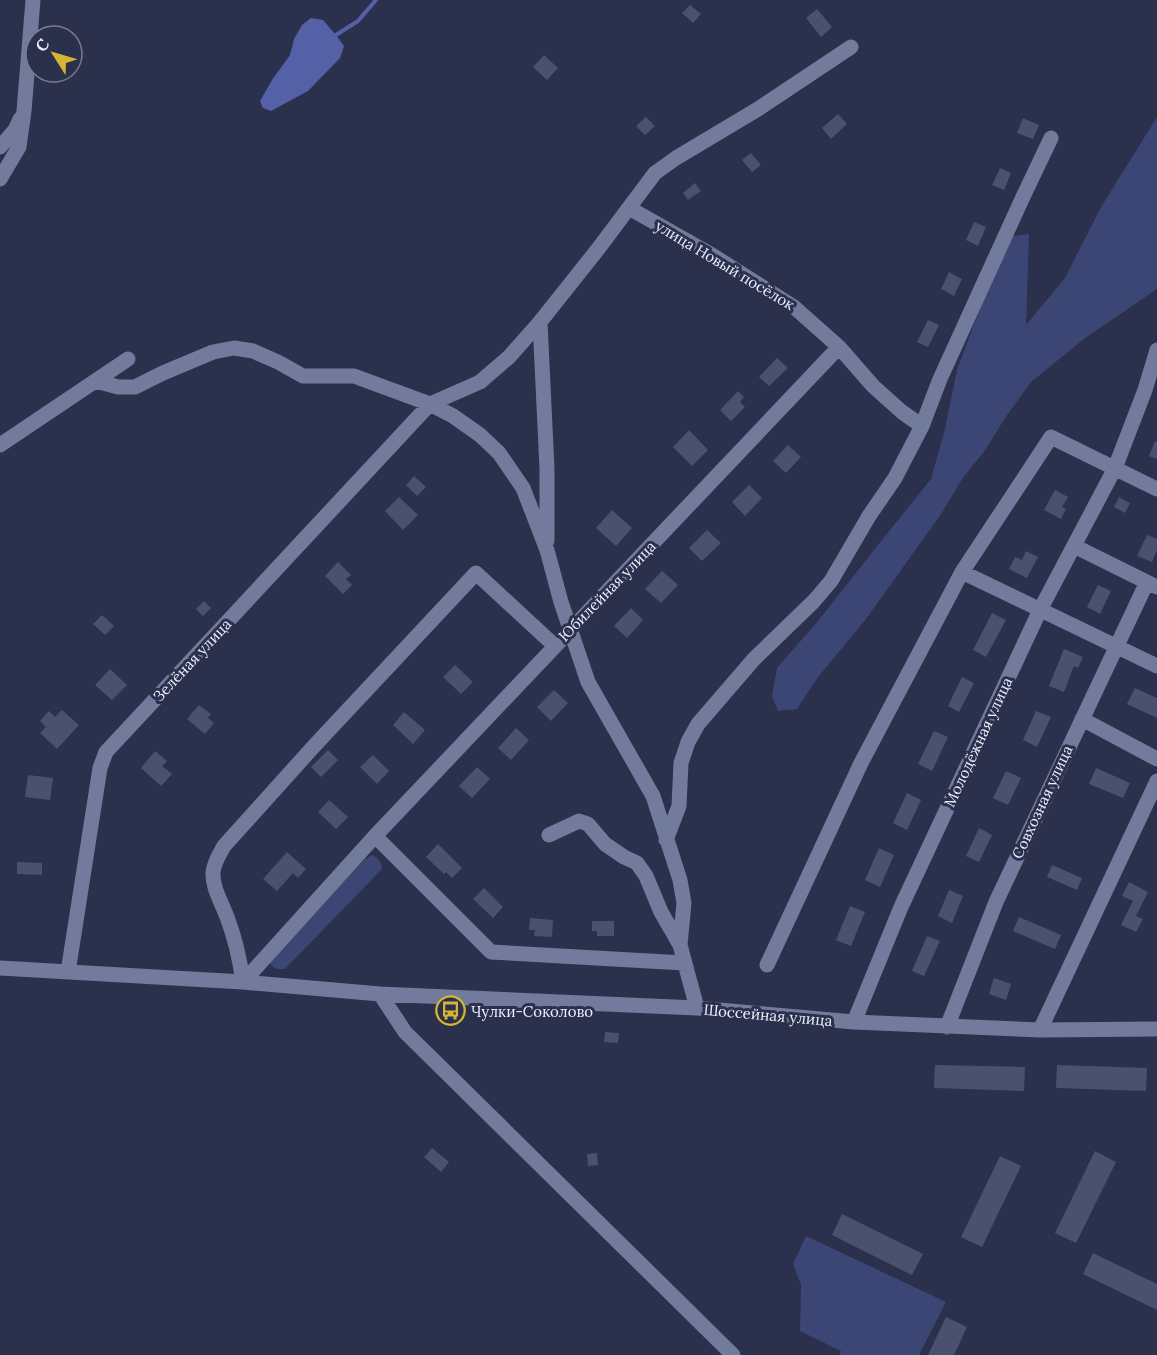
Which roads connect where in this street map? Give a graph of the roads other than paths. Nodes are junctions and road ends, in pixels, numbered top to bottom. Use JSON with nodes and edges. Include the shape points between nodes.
{"nodes":[{"id":1,"x":33,"y":0,"type":"edge"},
{"id":2,"x":851,"y":47,"type":"dead end"},
{"id":3,"x":24,"y":111,"type":"junction"},
{"id":4,"x":1051,"y":138,"type":"dead end"},
{"id":5,"x":0,"y":147,"type":"edge"},
{"id":6,"x":0,"y":179,"type":"edge"},
{"id":7,"x":629,"y":208,"type":"junction"},
{"id":8,"x":540,"y":322,"type":"junction"},
{"id":9,"x":839,"y":347,"type":"junction"},
{"id":10,"x":1157,"y":350,"type":"edge"},
{"id":11,"x":128,"y":359,"type":"dead end"},
{"id":12,"x":96,"y":381,"type":"junction"},
{"id":13,"x":430,"y":404,"type":"junction"},
{"id":14,"x":922,"y":426,"type":"junction"},
{"id":15,"x":0,"y":445,"type":"edge"},
{"id":16,"x":1115,"y":468,"type":"junction"},
{"id":17,"x":1157,"y":489,"type":"edge"},
{"id":18,"x":1074,"y":546,"type":"junction"},
{"id":19,"x":547,"y":550,"type":"junction"},
{"id":20,"x":962,"y":572,"type":"junction"},
{"id":21,"x":1152,"y":585,"type":"edge"},
{"id":22,"x":1040,"y":610,"type":"junction"},
{"id":23,"x":570,"y":629,"type":"junction"},
{"id":24,"x":555,"y":646,"type":"junction"},
{"id":25,"x":1116,"y":646,"type":"junction"},
{"id":26,"x":1157,"y":666,"type":"edge"},
{"id":27,"x":1082,"y":719,"type":"junction"},
{"id":28,"x":1157,"y":759,"type":"edge"},
{"id":29,"x":1157,"y":781,"type":"edge"},
{"id":30,"x":549,"y":835,"type":"dead end"},
{"id":31,"x":375,"y":836,"type":"junction"},
{"id":32,"x":666,"y":840,"type":"junction"},
{"id":33,"x":680,"y":945,"type":"junction"},
{"id":34,"x":684,"y":963,"type":"junction"},
{"id":35,"x":768,"y":965,"type":"dead end"},
{"id":36,"x":0,"y":968,"type":"edge"},
{"id":37,"x":68,"y":972,"type":"junction"},
{"id":38,"x":243,"y":982,"type":"junction"},
{"id":39,"x":380,"y":994,"type":"junction"},
{"id":40,"x":697,"y":1008,"type":"junction"},
{"id":41,"x":854,"y":1022,"type":"junction"},
{"id":42,"x":947,"y":1027,"type":"junction"},
{"id":43,"x":1157,"y":1029,"type":"edge"},
{"id":44,"x":1040,"y":1030,"type":"junction"},
{"id":45,"x":733,"y":1355,"type":"edge"}],
"edges":[{"from":1,"to":3,"type":"street"},
{"from":2,"to":7,"type":"street","via":[[655,173]]},
{"from":3,"to":5,"type":"street","via":[[15,130]]},
{"from":3,"to":6,"type":"street","via":[[19,147]]},
{"from":4,"to":14,"type":"street"},
{"from":7,"to":8,"type":"street"},
{"from":7,"to":9,"type":"street","name":"улица Новый посёлок","via":[[794,307]]},
{"from":8,"to":13,"type":"street","via":[[480,382]]},
{"from":8,"to":19,"type":"street"},
{"from":9,"to":14,"type":"street","name":"улица Новый посёлок","via":[[873,386]]},
{"from":9,"to":23,"type":"street","name":"Юбилейная улица"},
{"from":10,"to":16,"type":"street","name":"Молодёжная улица"},
{"from":11,"to":12,"type":"street"},
{"from":12,"to":13,"type":"street","via":[[135,387],[213,352],[234,348],[253,351],[303,376],[354,376]]},
{"from":12,"to":15,"type":"street"},
{"from":13,"to":19,"type":"street","via":[[480,435],[499,453],[523,488]]},
{"from":13,"to":37,"type":"street","name":"Зелёная улица","via":[[106,752],[100,768]]},
{"from":14,"to":32,"type":"street","via":[[895,478],[831,581],[754,659],[698,724],[681,763],[679,806]]},
{"from":16,"to":17,"type":"street"},
{"from":16,"to":18,"type":"street","name":"Молодёжная улица"},
{"from":16,"to":20,"type":"street","via":[[1052,437]]},
{"from":18,"to":21,"type":"street"},
{"from":18,"to":22,"type":"street","name":"Молодёжная улица"},
{"from":19,"to":23,"type":"street"},
{"from":20,"to":22,"type":"street"},
{"from":20,"to":35,"type":"street","via":[[861,763]]},
{"from":21,"to":25,"type":"street","name":"Совхозная улица"},
{"from":22,"to":25,"type":"street"},
{"from":22,"to":41,"type":"street","name":"Молодёжная улица","via":[[901,907]]},
{"from":23,"to":24,"type":"street","name":"Юбилейная улица"},
{"from":23,"to":32,"type":"street","via":[[588,682],[653,796]]},
{"from":24,"to":31,"type":"street","name":"Юбилейная улица"},
{"from":24,"to":38,"type":"street","via":[[476,573],[315,745],[224,846],[216,860],[213,874],[239,955]]},
{"from":25,"to":26,"type":"street"},
{"from":25,"to":27,"type":"street","name":"Совхозная улица"},
{"from":27,"to":28,"type":"street"},
{"from":27,"to":42,"type":"street","name":"Совхозная улица","via":[[996,902]]},
{"from":29,"to":44,"type":"street"},
{"from":30,"to":33,"type":"street","via":[[579,821],[588,824],[605,844],[637,863]]},
{"from":31,"to":34,"type":"street","via":[[491,952]]},
{"from":31,"to":38,"type":"street","name":"Юбилейная улица"},
{"from":32,"to":33,"type":"street","via":[[684,903]]},
{"from":33,"to":34,"type":"street"},
{"from":34,"to":40,"type":"street"},
{"from":36,"to":37,"type":"street","name":"Шоссейная улица"},
{"from":37,"to":38,"type":"street","name":"Шоссейная улица"},
{"from":38,"to":39,"type":"street","name":"Шоссейная улица"},
{"from":39,"to":40,"type":"street","name":"Шоссейная улица"},
{"from":39,"to":45,"type":"street","via":[[405,1032]]},
{"from":40,"to":41,"type":"street","name":"Шоссейная улица"},
{"from":41,"to":42,"type":"street","name":"Шоссейная улица"},
{"from":42,"to":44,"type":"street","name":"Шоссейная улица"},
{"from":43,"to":44,"type":"street","name":"Шоссейная улица"}]}
